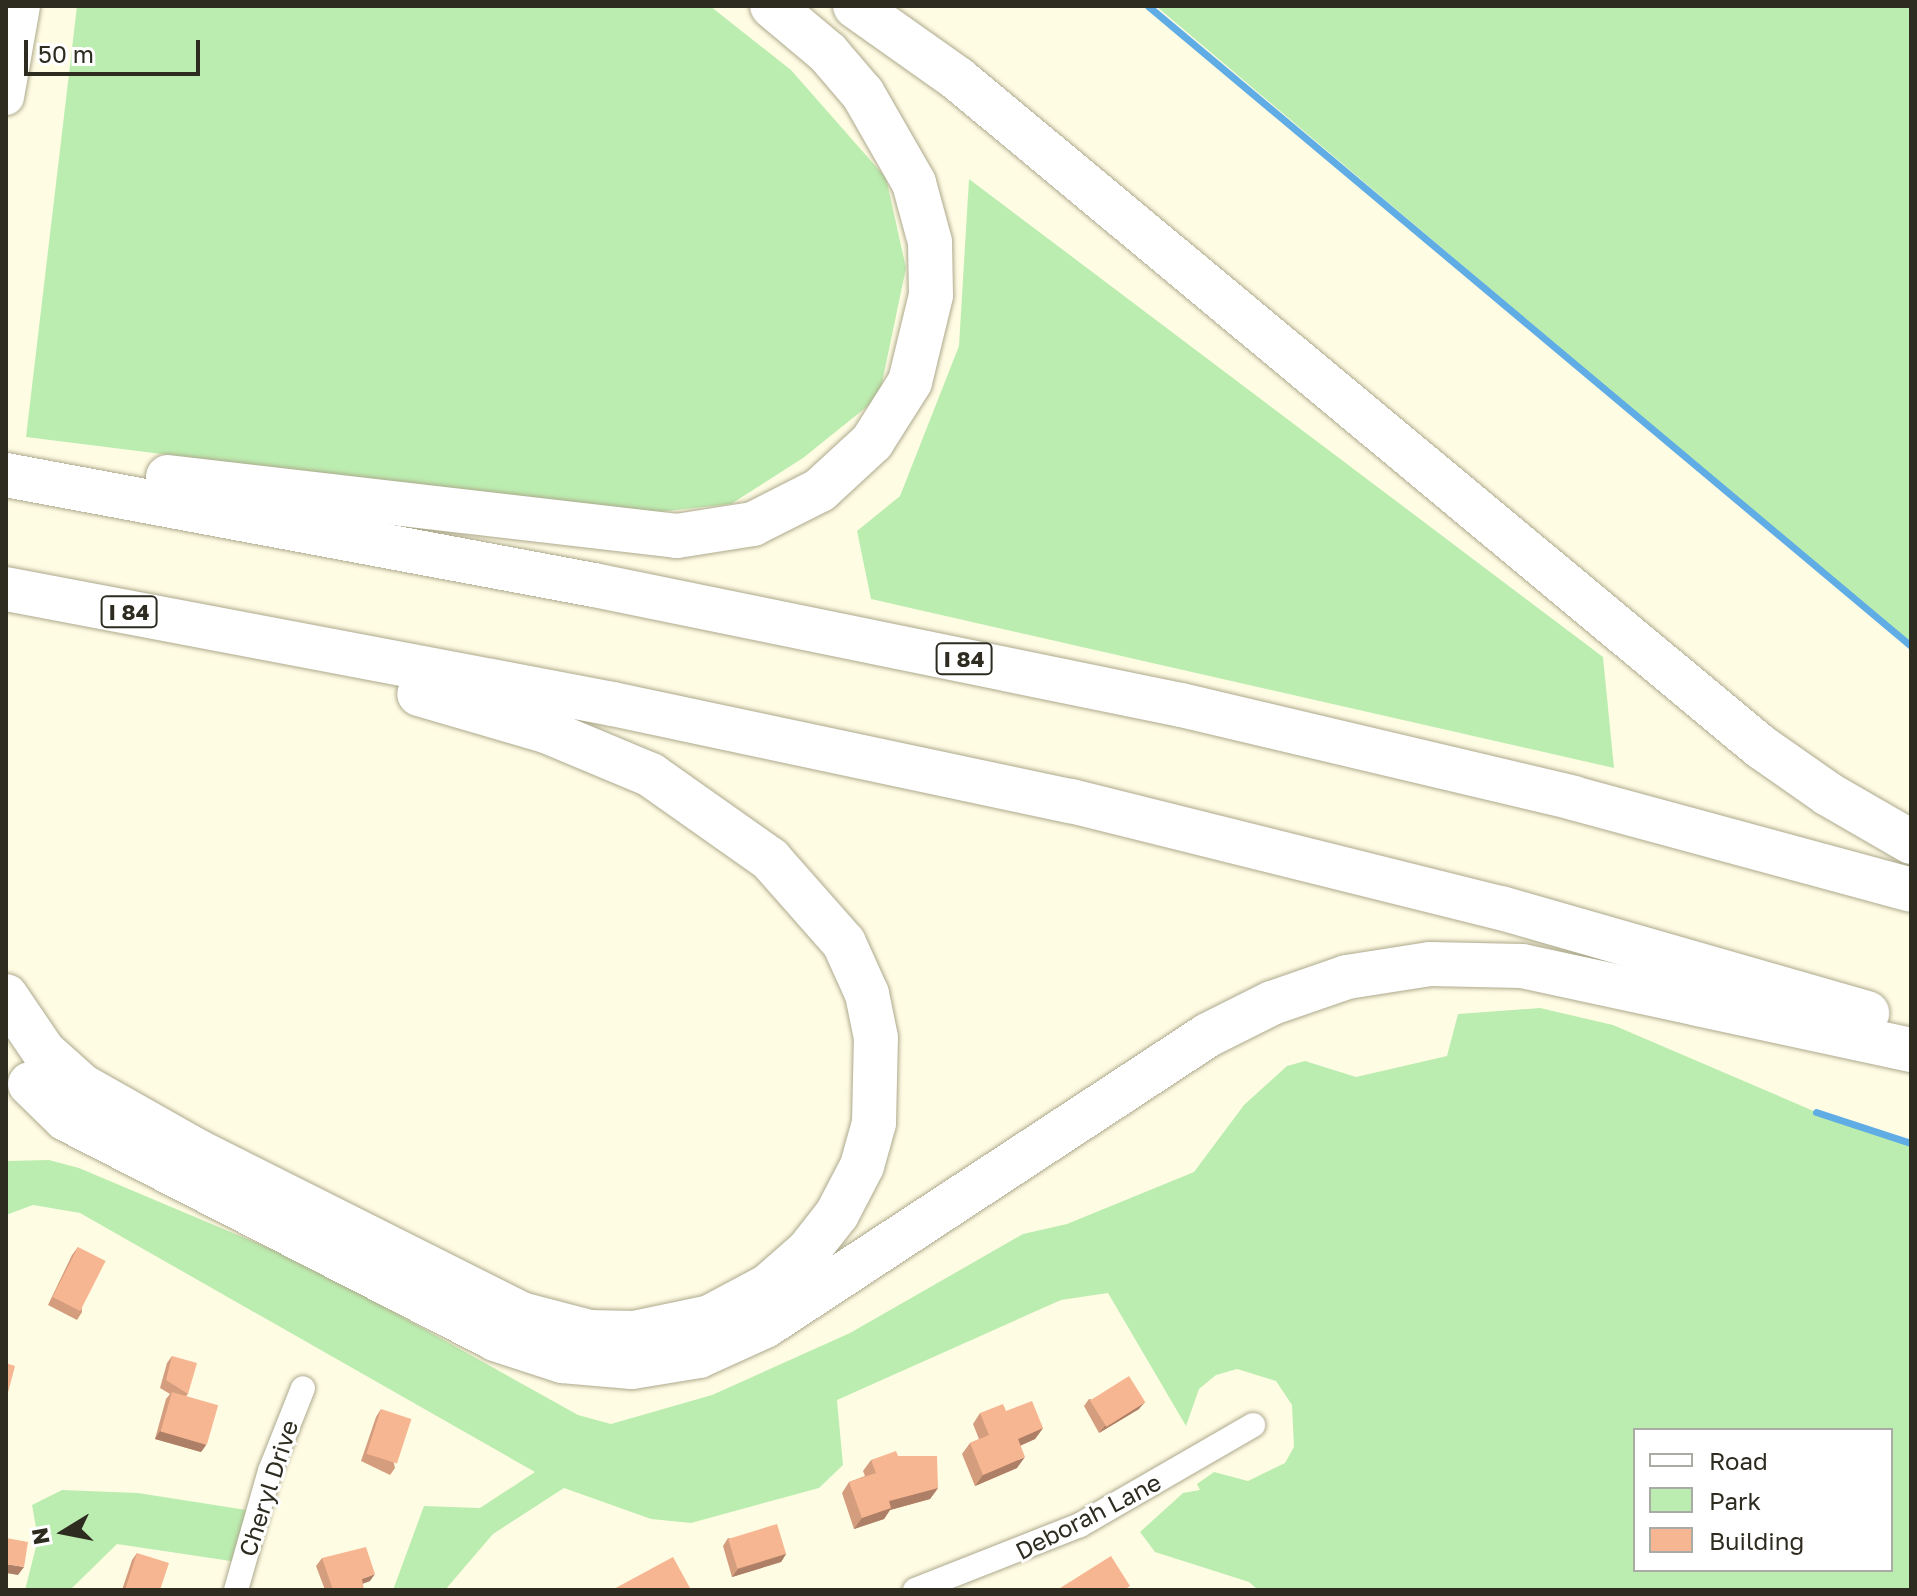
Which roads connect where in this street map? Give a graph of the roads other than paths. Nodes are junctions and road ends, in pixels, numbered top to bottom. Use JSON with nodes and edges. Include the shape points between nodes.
{"nodes":[{"id":1,"x":22,"y":6,"type":"edge"},
{"id":2,"x":772,"y":6,"type":"edge"},
{"id":3,"x":855,"y":6,"type":"edge"},
{"id":4,"x":6,"y":97,"type":"edge"},
{"id":5,"x":6,"y":454,"type":"edge"},
{"id":6,"x":6,"y":475,"type":"edge"},
{"id":7,"x":6,"y":589,"type":"edge"},
{"id":8,"x":251,"y":635,"type":"junction"},
{"id":9,"x":1911,"y":842,"type":"edge"},
{"id":10,"x":1911,"y":890,"type":"edge"},
{"id":11,"x":6,"y":996,"type":"edge"},
{"id":12,"x":1911,"y":1027,"type":"edge"},
{"id":13,"x":1911,"y":1050,"type":"edge"},
{"id":14,"x":18,"y":1080,"type":"edge"},
{"id":15,"x":82,"y":1086,"type":"junction"},
{"id":16,"x":303,"y":1388,"type":"dead end"},
{"id":17,"x":1253,"y":1425,"type":"dead end"},
{"id":18,"x":984,"y":1579,"type":"edge"},
{"id":19,"x":236,"y":1590,"type":"edge"},
{"id":20,"x":915,"y":1590,"type":"edge"}],
"edges":[{"from":1,"to":4,"type":"main road"},
{"from":2,"to":5,"type":"highway","via":[[828,53],[880,120],[920,197],[932,257],[924,342],[900,403],[856,460],[801,503],[722,531],[642,534]]},
{"from":3,"to":9,"type":"highway","via":[[969,89],[1761,747]]},
{"from":6,"to":10,"type":"highway","number":"I 84","via":[[624,591],[1181,705],[1544,791]]},
{"from":7,"to":8,"type":"highway","number":"I 84"},
{"from":8,"to":12,"type":"highway","number":"I 84","via":[[789,739],[1086,804],[1487,905]]},
{"from":8,"to":15,"type":"highway","via":[[344,675],[495,714],[617,759],[702,806],[770,859],[834,929],[867,994],[878,1082],[862,1166],[824,1233],[789,1270],[751,1298],[710,1317],[659,1330],[589,1332],[544,1322],[491,1301]]},
{"from":11,"to":15,"type":"highway","via":[[44,1052]]},
{"from":13,"to":14,"type":"highway","via":[[1522,966],[1430,964],[1347,977],[1272,1003],[1208,1035],[765,1326],[699,1356],[632,1367],[562,1361],[495,1339],[66,1119]]},
{"from":14,"to":15,"type":"highway"},
{"from":16,"to":19,"type":"street","name":"Cheryl Drive","via":[[270,1471]]},
{"from":17,"to":18,"type":"street","name":"Deborah Lane"},
{"from":18,"to":20,"type":"street","name":"Deborah Lane"}]}
